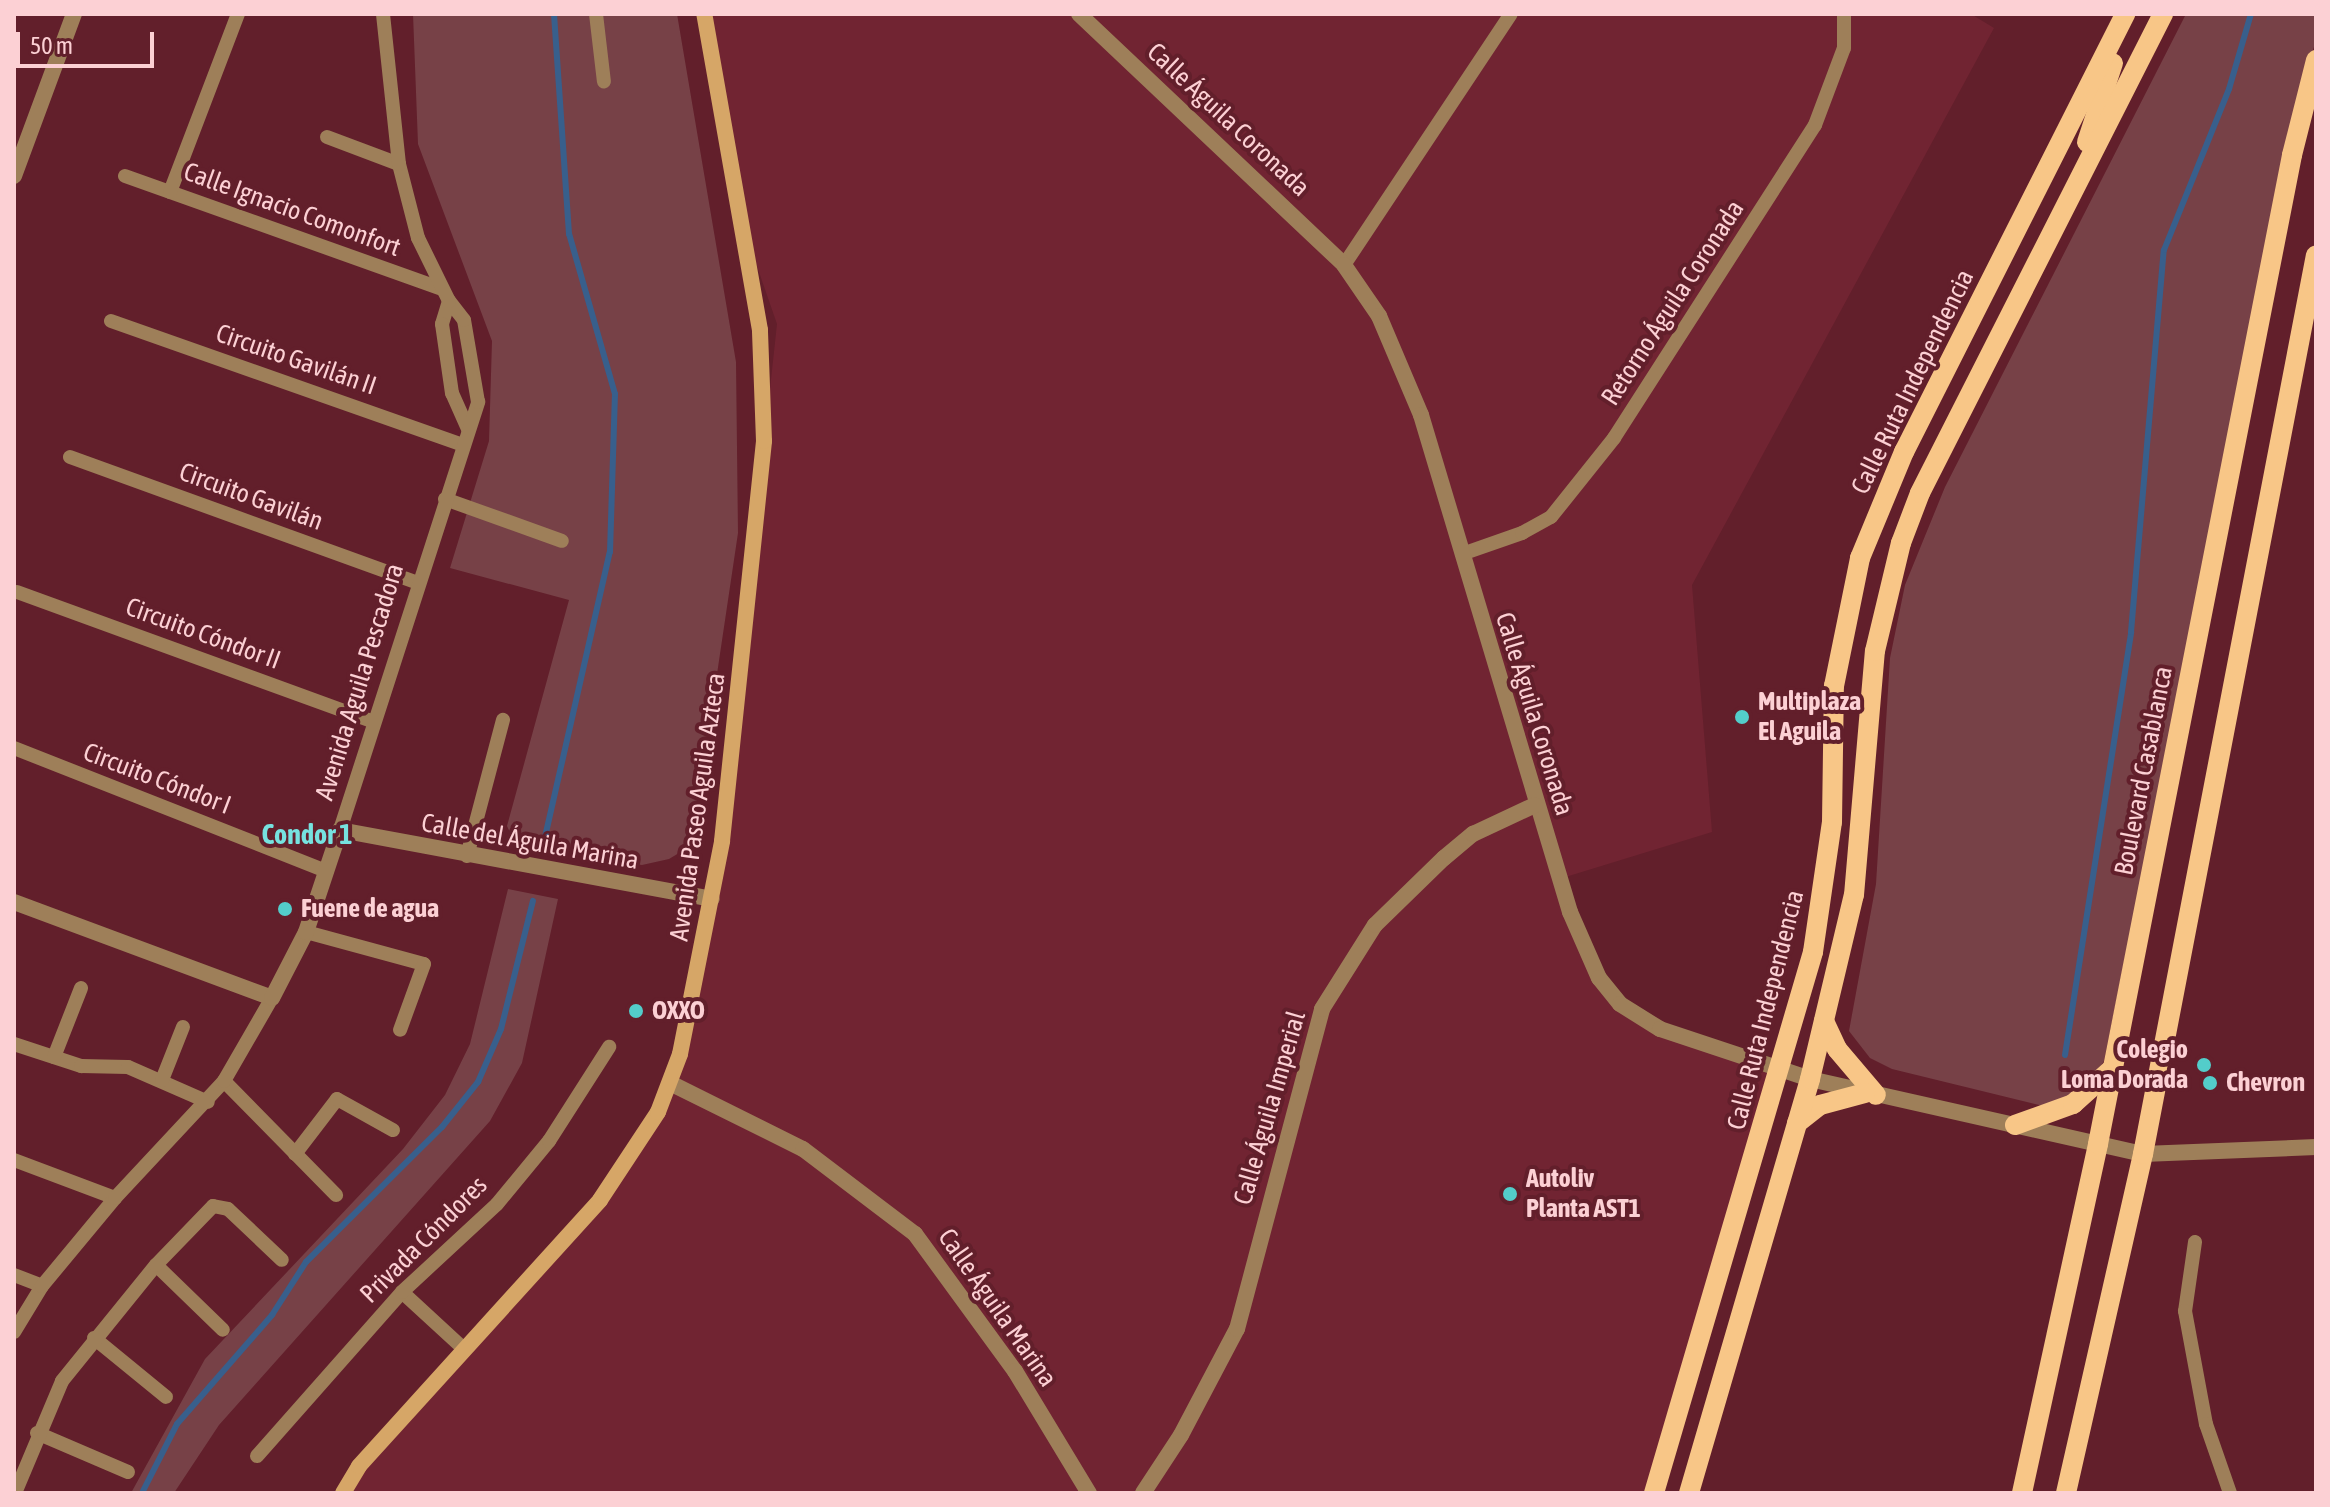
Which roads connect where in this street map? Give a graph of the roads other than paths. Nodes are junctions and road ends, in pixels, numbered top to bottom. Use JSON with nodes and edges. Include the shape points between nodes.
{"nodes":[{"id":1,"x":74,"y":14,"type":"edge"},
{"id":2,"x":238,"y":14,"type":"edge"},
{"id":3,"x":383,"y":14,"type":"edge"},
{"id":4,"x":596,"y":14,"type":"edge"},
{"id":5,"x":704,"y":14,"type":"edge"},
{"id":6,"x":1079,"y":14,"type":"edge"},
{"id":7,"x":1511,"y":14,"type":"edge"},
{"id":8,"x":1844,"y":14,"type":"edge"},
{"id":9,"x":2125,"y":14,"type":"edge"},
{"id":10,"x":2136,"y":14,"type":"edge"},
{"id":11,"x":2163,"y":14,"type":"edge"},
{"id":12,"x":2316,"y":60,"type":"edge"},
{"id":13,"x":604,"y":82,"type":"dead end"},
{"id":14,"x":327,"y":137,"type":"dead end"},
{"id":15,"x":20,"y":138,"type":"edge"},
{"id":16,"x":399,"y":164,"type":"junction"},
{"id":17,"x":14,"y":176,"type":"edge"},
{"id":18,"x":125,"y":176,"type":"dead end"},
{"id":19,"x":170,"y":192,"type":"junction"},
{"id":20,"x":2069,"y":200,"type":"junction"},
{"id":21,"x":2316,"y":255,"type":"edge"},
{"id":22,"x":1344,"y":265,"type":"junction"},
{"id":23,"x":446,"y":295,"type":"junction"},
{"id":24,"x":111,"y":321,"type":"dead end"},
{"id":25,"x":468,"y":429,"type":"junction"},
{"id":26,"x":464,"y":445,"type":"junction"},
{"id":27,"x":70,"y":457,"type":"dead end"},
{"id":28,"x":445,"y":499,"type":"junction"},
{"id":29,"x":562,"y":541,"type":"dead end"},
{"id":30,"x":1462,"y":554,"type":"junction"},
{"id":31,"x":416,"y":582,"type":"junction"},
{"id":32,"x":17,"y":592,"type":"dead end"},
{"id":33,"x":503,"y":720,"type":"dead end"},
{"id":34,"x":372,"y":721,"type":"junction"},
{"id":35,"x":14,"y":748,"type":"edge"},
{"id":36,"x":1535,"y":805,"type":"junction"},
{"id":37,"x":340,"y":830,"type":"junction"},
{"id":38,"x":467,"y":856,"type":"junction"},
{"id":39,"x":327,"y":871,"type":"junction"},
{"id":40,"x":712,"y":899,"type":"junction"},
{"id":41,"x":14,"y":902,"type":"edge"},
{"id":42,"x":306,"y":932,"type":"junction"},
{"id":43,"x":81,"y":988,"type":"dead end"},
{"id":44,"x":272,"y":998,"type":"junction"},
{"id":45,"x":1824,"y":1021,"type":"junction"},
{"id":46,"x":183,"y":1027,"type":"dead end"},
{"id":47,"x":400,"y":1030,"type":"dead end"},
{"id":48,"x":14,"y":1044,"type":"edge"},
{"id":49,"x":609,"y":1047,"type":"dead end"},
{"id":50,"x":54,"y":1057,"type":"junction"},
{"id":51,"x":2112,"y":1069,"type":"junction"},
{"id":52,"x":1781,"y":1070,"type":"junction"},
{"id":53,"x":1810,"y":1079,"type":"junction"},
{"id":54,"x":162,"y":1080,"type":"junction"},
{"id":55,"x":224,"y":1081,"type":"junction"},
{"id":56,"x":670,"y":1083,"type":"junction"},
{"id":57,"x":1870,"y":1094,"type":"junction"},
{"id":58,"x":208,"y":1102,"type":"junction"},
{"id":59,"x":1797,"y":1123,"type":"junction"},
{"id":60,"x":2015,"y":1125,"type":"junction"},
{"id":61,"x":393,"y":1130,"type":"dead end"},
{"id":62,"x":2098,"y":1144,"type":"junction"},
{"id":63,"x":2316,"y":1147,"type":"edge"},
{"id":64,"x":295,"y":1154,"type":"junction"},
{"id":65,"x":2143,"y":1154,"type":"junction"},
{"id":66,"x":14,"y":1160,"type":"edge"},
{"id":67,"x":336,"y":1195,"type":"dead end"},
{"id":68,"x":115,"y":1198,"type":"junction"},
{"id":69,"x":2195,"y":1242,"type":"dead end"},
{"id":70,"x":282,"y":1260,"type":"dead end"},
{"id":71,"x":156,"y":1265,"type":"junction"},
{"id":72,"x":14,"y":1275,"type":"edge"},
{"id":73,"x":42,"y":1286,"type":"junction"},
{"id":74,"x":402,"y":1292,"type":"junction"},
{"id":75,"x":223,"y":1330,"type":"dead end"},
{"id":76,"x":14,"y":1332,"type":"edge"},
{"id":77,"x":94,"y":1338,"type":"junction"},
{"id":78,"x":464,"y":1349,"type":"junction"},
{"id":79,"x":166,"y":1397,"type":"dead end"},
{"id":80,"x":37,"y":1433,"type":"junction"},
{"id":81,"x":257,"y":1456,"type":"dead end"},
{"id":82,"x":128,"y":1472,"type":"dead end"},
{"id":83,"x":15,"y":1493,"type":"edge"},
{"id":84,"x":343,"y":1493,"type":"edge"},
{"id":85,"x":1089,"y":1493,"type":"edge"},
{"id":86,"x":1143,"y":1493,"type":"edge"},
{"id":87,"x":1654,"y":1493,"type":"edge"},
{"id":88,"x":1689,"y":1493,"type":"edge"},
{"id":89,"x":2022,"y":1493,"type":"edge"},
{"id":90,"x":2066,"y":1493,"type":"edge"},
{"id":91,"x":2230,"y":1493,"type":"edge"}],
"edges":[{"from":1,"to":15,"type":"street"},
{"from":2,"to":19,"type":"street"},
{"from":3,"to":16,"type":"street","name":"Avenida Aguila Pescadora"},
{"from":4,"to":13,"type":"street"},
{"from":5,"to":40,"type":"main road","name":"Avenida Paseo Aguila Azteca","via":[[760,330],[764,441],[746,640]]},
{"from":6,"to":22,"type":"street","name":"Calle Águila Coronada"},
{"from":7,"to":22,"type":"street"},
{"from":8,"to":30,"type":"street","name":"Retorno Águila Coronada","via":[[1844,48],[1815,125],[1606,450],[1551,517]]},
{"from":9,"to":52,"type":"main road","name":"Calle Ruta Independencia","via":[[1904,452],[1860,558],[1834,686],[1835,769],[1824,887]]},
{"from":10,"to":20,"type":"main road","via":[[2107,78]]},
{"from":11,"to":20,"type":"main road"},
{"from":12,"to":51,"type":"main road","name":"Boulevard Casablanca","via":[[2292,155]]},
{"from":14,"to":16,"type":"street"},
{"from":15,"to":17,"type":"street"},
{"from":16,"to":23,"type":"street","name":"Avenida Aguila Pescadora","via":[[418,238]]},
{"from":18,"to":19,"type":"street","name":"Calle Ignacio Comonfort"},
{"from":19,"to":23,"type":"street","name":"Calle Ignacio Comonfort"},
{"from":20,"to":45,"type":"main road","via":[[1920,493],[1887,588],[1875,651],[1854,895]]},
{"from":21,"to":65,"type":"main road"},
{"from":22,"to":30,"type":"street","name":"Calle Águila Coronada","via":[[1379,316],[1404,369]]},
{"from":23,"to":25,"type":"street","via":[[442,324],[452,393]]},
{"from":23,"to":25,"type":"street","name":"Avenida Aguila Pescadora","via":[[470,339],[478,402]]},
{"from":24,"to":26,"type":"street","name":"Circuito Gavilán II"},
{"from":25,"to":26,"type":"street","name":"Avenida Aguila Pescadora"},
{"from":26,"to":28,"type":"street","name":"Avenida Aguila Pescadora"},
{"from":27,"to":31,"type":"street","name":"Circuito Gavilán"},
{"from":28,"to":29,"type":"street"},
{"from":28,"to":31,"type":"street","name":"Avenida Aguila Pescadora"},
{"from":30,"to":36,"type":"street","name":"Calle Águila Coronada"},
{"from":31,"to":34,"type":"street","name":"Avenida Aguila Pescadora"},
{"from":32,"to":34,"type":"street","name":"Circuito Cóndor II"},
{"from":33,"to":38,"type":"street"},
{"from":34,"to":37,"type":"street","name":"Avenida Aguila Pescadora"},
{"from":35,"to":39,"type":"street","name":"Circuito Cóndor I"},
{"from":36,"to":52,"type":"street","name":"Calle Águila Coronada","via":[[1570,912],[1599,978],[1620,1004],[1660,1029]]},
{"from":36,"to":86,"type":"street","name":"Calle Águila Imperial","via":[[1473,834],[1444,858],[1375,925],[1322,1009],[1237,1329],[1181,1435]]},
{"from":37,"to":38,"type":"street","name":"Calle del Águila Marina"},
{"from":37,"to":39,"type":"street","name":"Avenida Aguila Pescadora"},
{"from":38,"to":40,"type":"street","name":"Calle del Águila Marina"},
{"from":39,"to":42,"type":"street","name":"Avenida Aguila Pescadora"},
{"from":40,"to":56,"type":"main road","name":"Avenida Paseo Aguila Azteca"},
{"from":41,"to":44,"type":"street"},
{"from":42,"to":44,"type":"street","name":"Avenida Aguila Pescadora"},
{"from":42,"to":47,"type":"street","via":[[424,964]]},
{"from":43,"to":50,"type":"street"},
{"from":44,"to":55,"type":"street","name":"Avenida Aguila Pescadora"},
{"from":45,"to":53,"type":"main road"},
{"from":45,"to":57,"type":"main road"},
{"from":46,"to":54,"type":"street"},
{"from":48,"to":50,"type":"street"},
{"from":49,"to":74,"type":"street","name":"Privada Cóndores","via":[[549,1141],[497,1204]]},
{"from":50,"to":54,"type":"street","via":[[99,1069],[128,1067]]},
{"from":51,"to":60,"type":"main road","via":[[2073,1104]]},
{"from":51,"to":62,"type":"main road","name":"Boulevard Casablanca"},
{"from":52,"to":53,"type":"street","name":"Calle Águila Coronada"},
{"from":52,"to":87,"type":"main road","name":"Calle Ruta Independencia"},
{"from":53,"to":57,"type":"street","name":"Calle Águila Coronada"},
{"from":53,"to":59,"type":"main road"},
{"from":54,"to":58,"type":"street"},
{"from":55,"to":58,"type":"street","name":"Avenida Aguila Pescadora"},
{"from":55,"to":64,"type":"street"},
{"from":56,"to":78,"type":"main road","name":"Avenida Paseo Aguila Azteca","via":[[631,1158],[600,1200]]},
{"from":56,"to":85,"type":"street","name":"Calle Águila Marina","via":[[803,1149],[915,1234],[1015,1371]]},
{"from":57,"to":59,"type":"main road","via":[[1820,1105]]},
{"from":57,"to":60,"type":"street","name":"Calle Águila Coronada"},
{"from":58,"to":68,"type":"street","name":"Avenida Aguila Pescadora"},
{"from":59,"to":88,"type":"main road"},
{"from":60,"to":62,"type":"street","name":"Calle Águila Coronada"},
{"from":61,"to":64,"type":"street","via":[[337,1099]]},
{"from":62,"to":65,"type":"street","name":"Calle Águila Coronada"},
{"from":62,"to":89,"type":"main road","name":"Boulevard Casablanca"},
{"from":63,"to":65,"type":"street","name":"Calle Águila Coronada"},
{"from":64,"to":67,"type":"street"},
{"from":65,"to":90,"type":"main road"},
{"from":66,"to":68,"type":"street"},
{"from":68,"to":73,"type":"street","name":"Avenida Aguila Pescadora"},
{"from":69,"to":91,"type":"street","via":[[2185,1311],[2206,1424]]},
{"from":70,"to":71,"type":"street","via":[[228,1209],[213,1206]]},
{"from":71,"to":75,"type":"street"},
{"from":71,"to":77,"type":"street"},
{"from":72,"to":73,"type":"street"},
{"from":73,"to":76,"type":"street","name":"Avenida Aguila Pescadora"},
{"from":74,"to":78,"type":"street"},
{"from":74,"to":81,"type":"street","name":"Privada Cóndores"},
{"from":77,"to":79,"type":"street"},
{"from":77,"to":80,"type":"street","via":[[62,1381]]},
{"from":78,"to":84,"type":"main road","name":"Avenida Paseo Aguila Azteca","via":[[359,1466]]},
{"from":80,"to":82,"type":"street"},
{"from":80,"to":83,"type":"street"}]}
